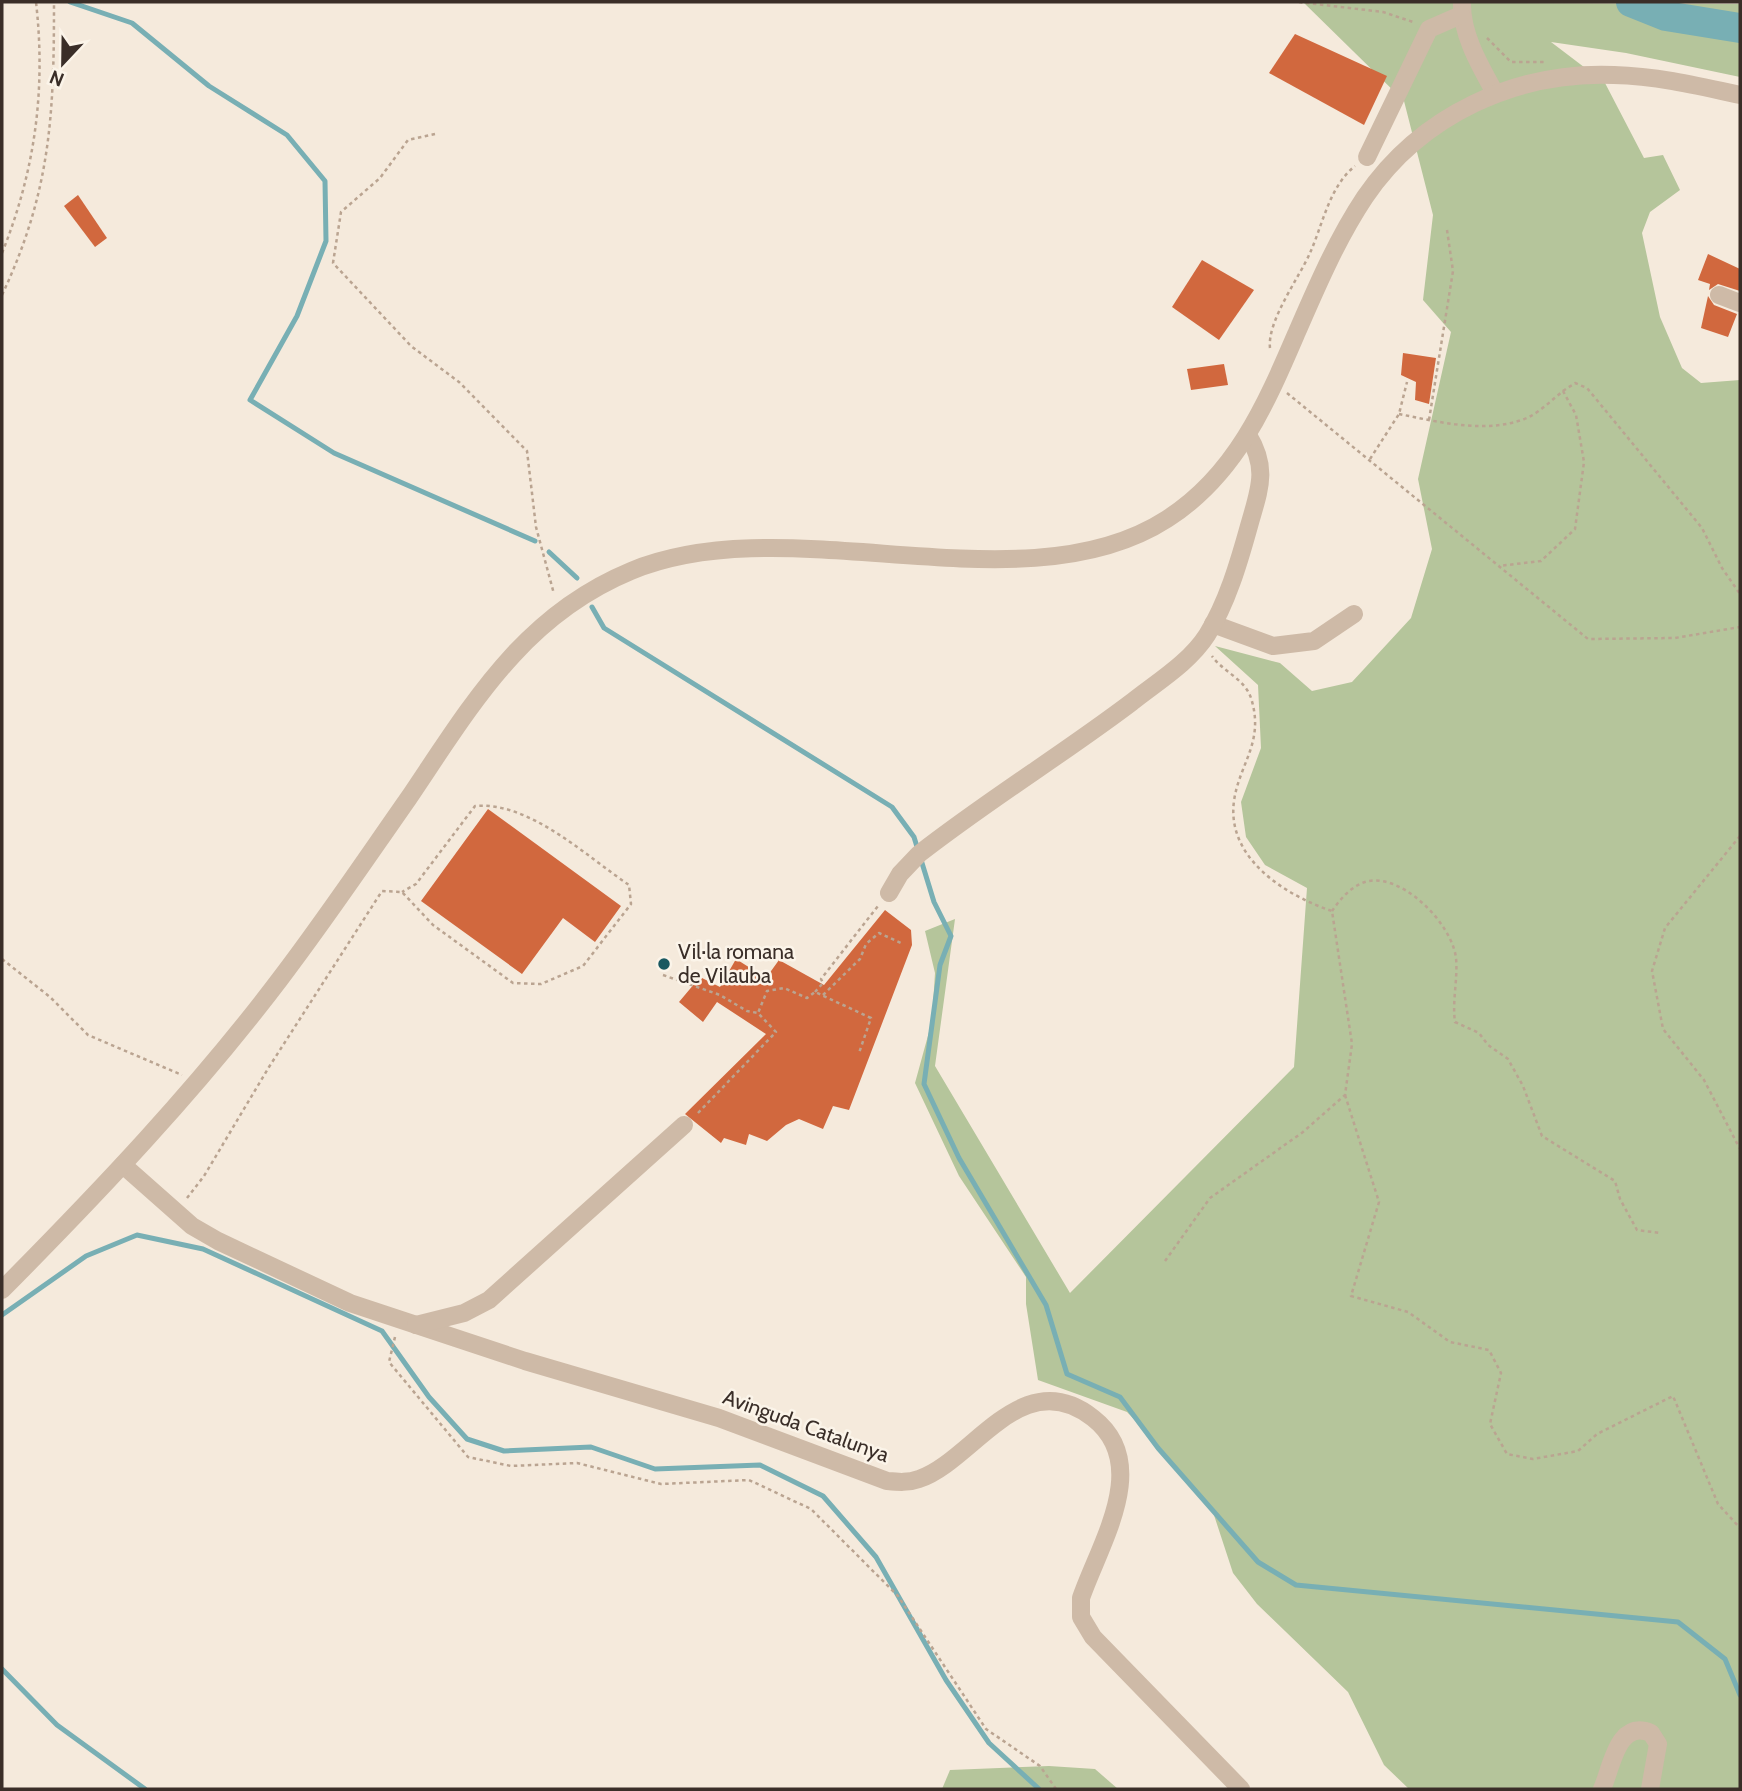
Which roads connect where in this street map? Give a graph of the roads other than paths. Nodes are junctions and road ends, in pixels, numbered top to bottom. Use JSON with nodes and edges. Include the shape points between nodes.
{"nodes":[{"id":1,"x":1462,"y":8,"type":"edge"},
{"id":2,"x":1495,"y":93,"type":"junction"},
{"id":3,"x":1740,"y":95,"type":"edge"},
{"id":4,"x":1367,"y":157,"type":"road end"},
{"id":5,"x":1719,"y":295,"type":"dead end"},
{"id":6,"x":1740,"y":303,"type":"edge"},
{"id":7,"x":1248,"y":435,"type":"junction"},
{"id":8,"x":1354,"y":614,"type":"dead end"},
{"id":9,"x":1213,"y":624,"type":"junction"},
{"id":10,"x":889,"y":893,"type":"road end"},
{"id":11,"x":684,"y":1125,"type":"road end"},
{"id":12,"x":123,"y":1165,"type":"junction"},
{"id":13,"x":2,"y":1290,"type":"edge"},
{"id":14,"x":407,"y":1322,"type":"junction"},
{"id":15,"x":1241,"y":1789,"type":"edge"},
{"id":16,"x":1602,"y":1789,"type":"edge"},
{"id":17,"x":1650,"y":1789,"type":"edge"}],
"edges":[{"from":1,"to":2,"type":"street","via":[[1468,39]]},
{"from":1,"to":4,"type":"street","via":[[1429,29]]},
{"from":2,"to":3,"type":"street","via":[[1535,81],[1610,74]]},
{"from":2,"to":7,"type":"street","via":[[1426,133],[1366,196],[1322,275]]},
{"from":5,"to":6,"type":"street"},
{"from":7,"to":9,"type":"street","via":[[1260,454],[1261,474],[1245,540]]},
{"from":7,"to":12,"type":"street","via":[[1228,466],[1165,521],[1133,537],[1097,547],[1056,555],[1000,557],[780,550],[705,553],[637,568],[597,586],[520,644],[478,695],[279,981]]},
{"from":8,"to":9,"type":"street","via":[[1314,641],[1273,646]]},
{"from":9,"to":10,"type":"street","via":[[1203,641],[1163,678],[919,854]]},
{"from":11,"to":14,"type":"street","via":[[489,1300],[464,1313]]},
{"from":12,"to":13,"type":"street"},
{"from":12,"to":14,"type":"street","name":"Avinguda Catalunya","via":[[218,1241],[350,1303]]},
{"from":14,"to":15,"type":"street","name":"Avinguda Catalunya","via":[[719,1418],[887,1481],[930,1475],[985,1429],[1045,1401],[1085,1412],[1113,1441],[1123,1476],[1081,1598],[1081,1617],[1093,1637]]},
{"from":16,"to":17,"type":"street","via":[[1623,1738],[1636,1730],[1651,1733],[1657,1744]]}]}
